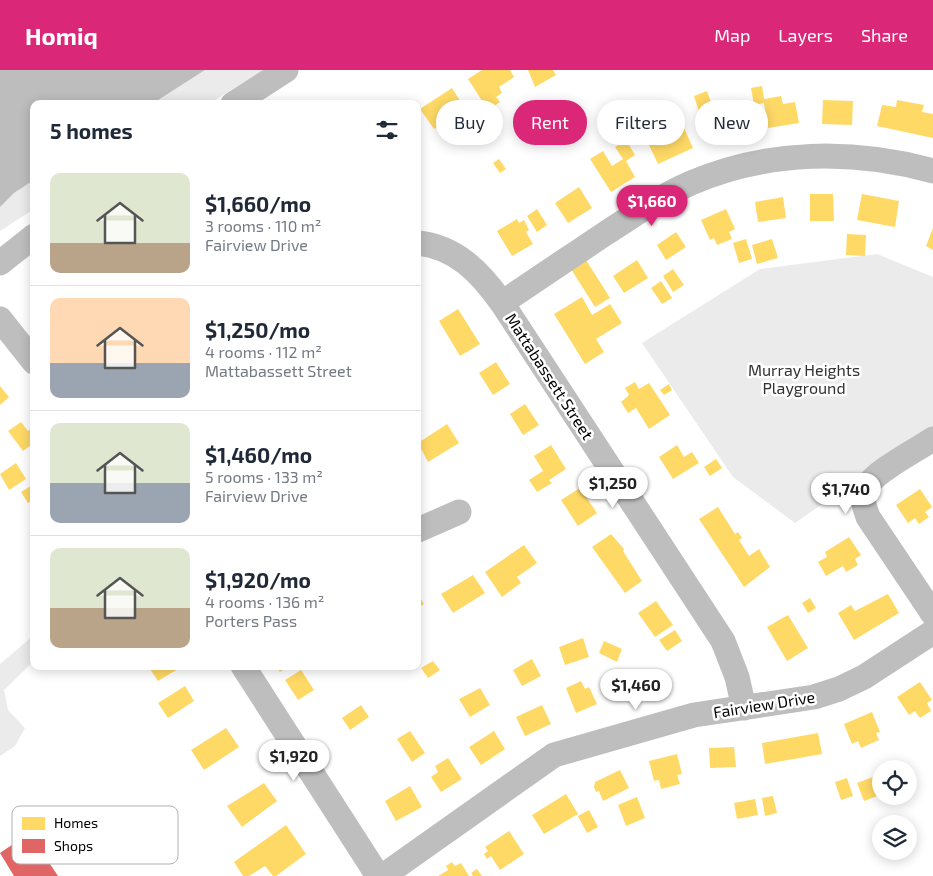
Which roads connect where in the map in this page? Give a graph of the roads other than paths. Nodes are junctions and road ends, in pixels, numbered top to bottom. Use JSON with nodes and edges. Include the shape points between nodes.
{"nodes":[{"id":1,"x":286,"y":70,"type":"edge"},
{"id":2,"x":239,"y":100,"type":"edge"},
{"id":3,"x":933,"y":171,"type":"edge"},
{"id":4,"x":30,"y":239,"type":"edge"},
{"id":5,"x":421,"y":243,"type":"edge"},
{"id":6,"x":0,"y":263,"type":"edge"},
{"id":7,"x":502,"y":302,"type":"junction"},
{"id":8,"x":0,"y":319,"type":"edge"},
{"id":9,"x":30,"y":357,"type":"edge"},
{"id":10,"x":933,"y":439,"type":"edge"},
{"id":11,"x":459,"y":512,"type":"dead end"},
{"id":12,"x":421,"y":529,"type":"edge"},
{"id":13,"x":933,"y":614,"type":"edge"},
{"id":14,"x":933,"y":632,"type":"edge"},
{"id":15,"x":246,"y":670,"type":"edge"},
{"id":16,"x":744,"y":708,"type":"junction"},
{"id":17,"x":378,"y":876,"type":"edge"},
{"id":18,"x":383,"y":876,"type":"edge"}],
"edges":[{"from":1,"to":2,"type":"street"},
{"from":3,"to":7,"type":"street","via":[[904,163],[829,155],[757,162],[720,171],[660,199]]},
{"from":4,"to":6,"type":"street"},
{"from":5,"to":7,"type":"street","via":[[435,245],[454,254],[473,268]]},
{"from":7,"to":16,"type":"street","name":"Mattabassett Street","via":[[723,640]]},
{"from":8,"to":9,"type":"street"},
{"from":10,"to":13,"type":"street","via":[[876,477],[865,489],[863,502],[868,517]]},
{"from":11,"to":12,"type":"street"},
{"from":14,"to":16,"type":"street","name":"Fairview Drive","via":[[864,677],[839,689],[790,702]]},
{"from":15,"to":17,"type":"street"},
{"from":16,"to":18,"type":"street","name":"Fairview Drive","via":[[694,715],[554,755]]}]}
